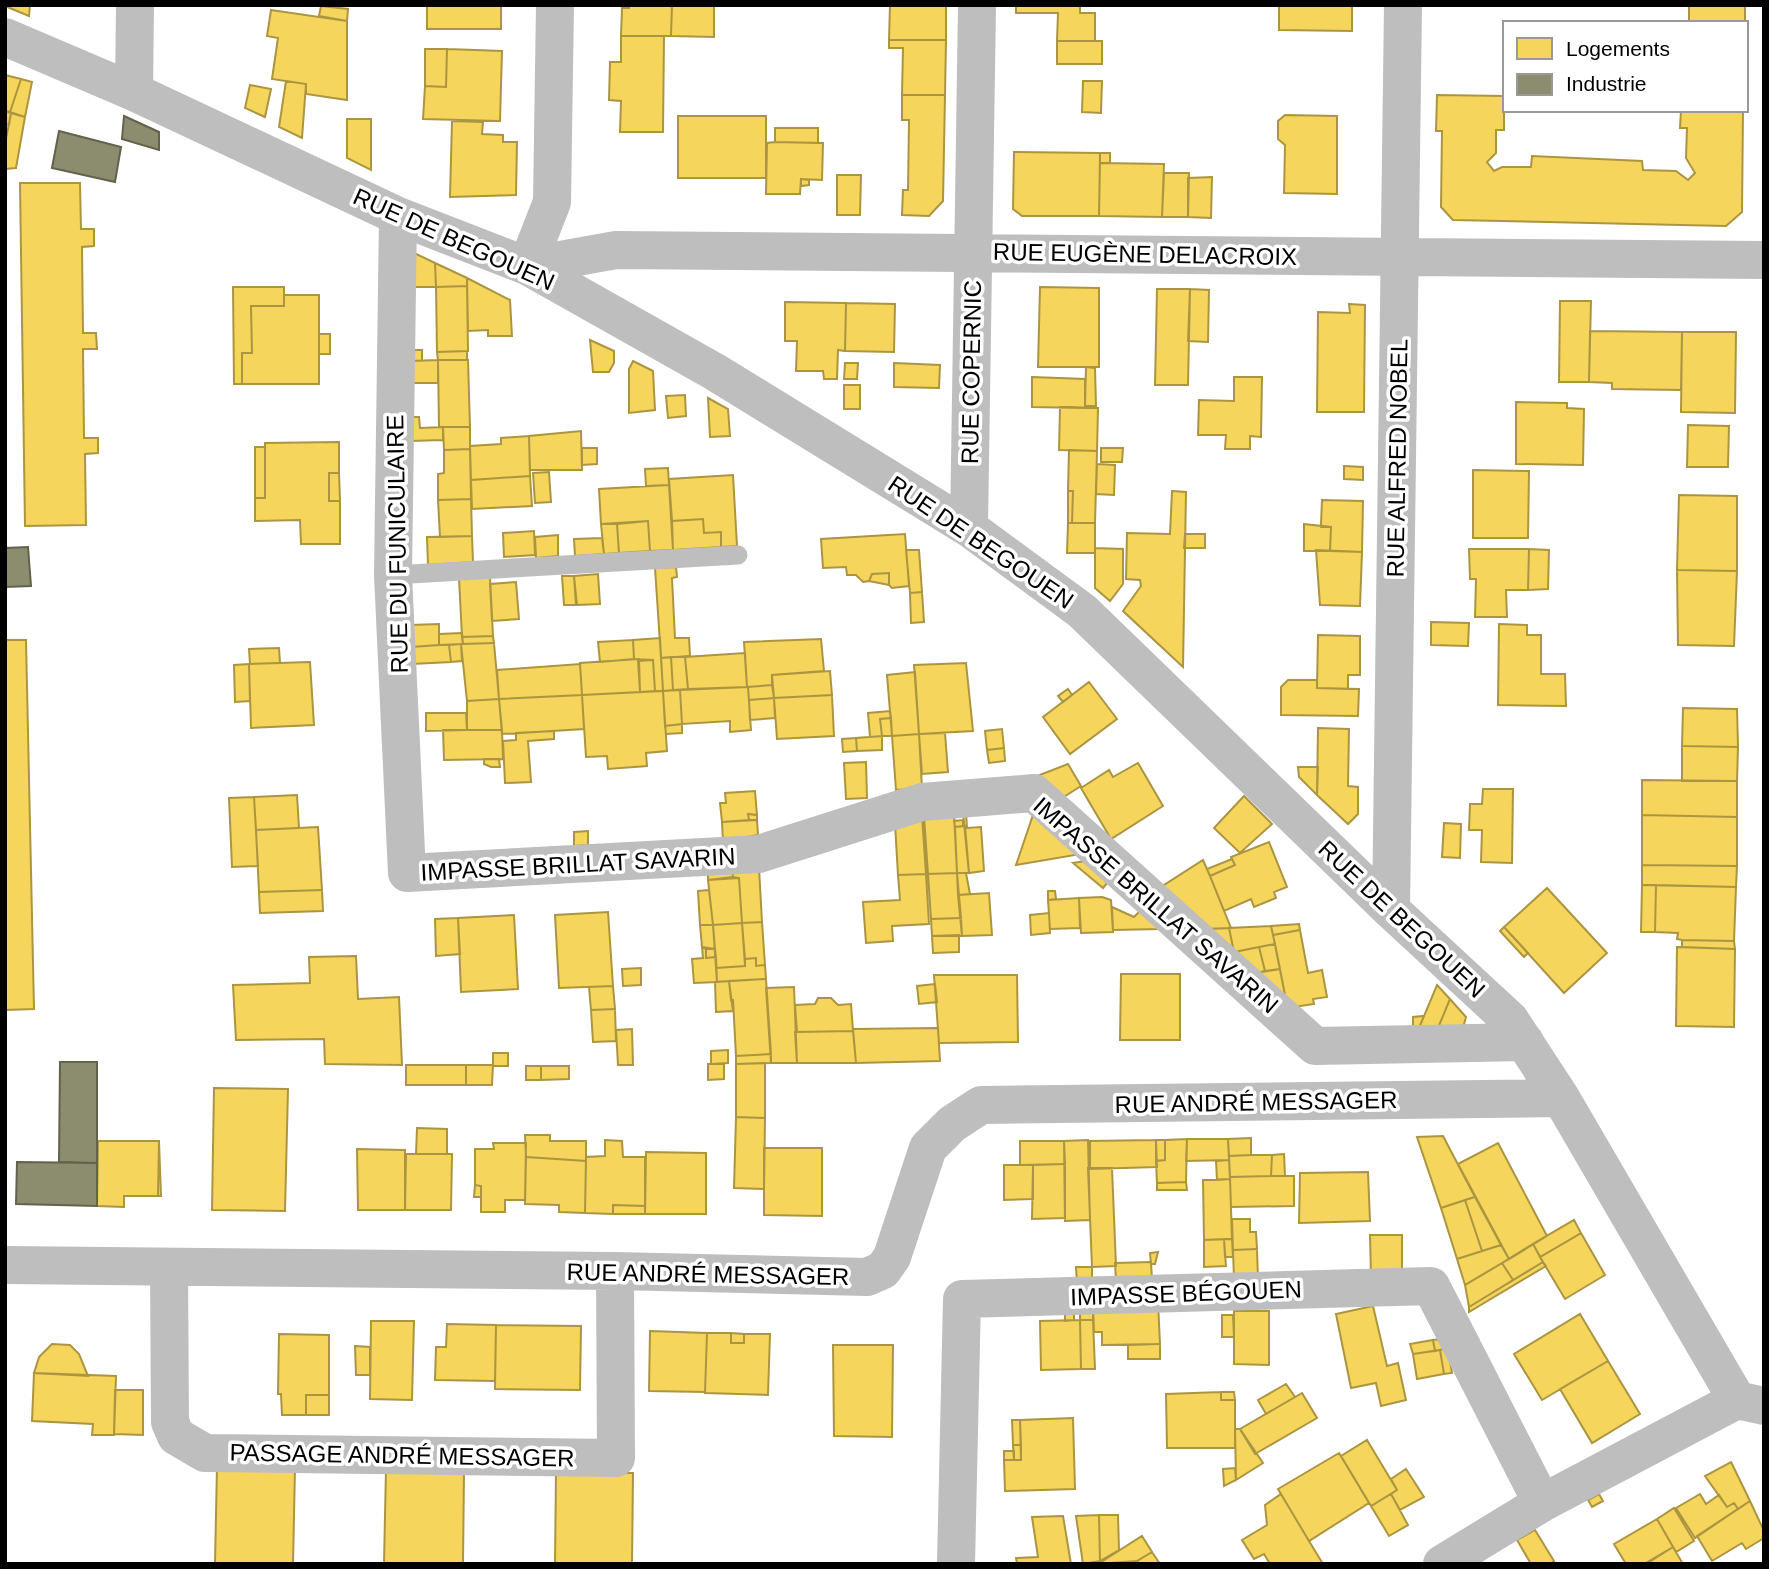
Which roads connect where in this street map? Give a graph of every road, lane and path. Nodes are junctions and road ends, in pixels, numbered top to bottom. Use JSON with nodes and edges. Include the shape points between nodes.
{"nodes":[{"id":1,"x":135,"y":5,"type":"edge"},
{"id":2,"x":555,"y":5,"type":"edge"},
{"id":3,"x":976,"y":5,"type":"edge"},
{"id":4,"x":1403,"y":5,"type":"edge"},
{"id":5,"x":5,"y":37,"type":"edge"},
{"id":6,"x":134,"y":92,"type":"junction"},
{"id":7,"x":398,"y":216,"type":"junction"},
{"id":8,"x":972,"y":251,"type":"junction"},
{"id":9,"x":1399,"y":258,"type":"junction"},
{"id":10,"x":1764,"y":260,"type":"edge"},
{"id":11,"x":527,"y":266,"type":"junction"},
{"id":12,"x":969,"y":528,"type":"junction"},
{"id":13,"x":738,"y":555,"type":"dead end"},
{"id":14,"x":393,"y":575,"type":"junction"},
{"id":15,"x":407,"y":873,"type":"joint"},
{"id":16,"x":1391,"y":910,"type":"junction"},
{"id":17,"x":1525,"y":1042,"type":"junction"},
{"id":18,"x":1561,"y":1098,"type":"junction"},
{"id":19,"x":5,"y":1265,"type":"edge"},
{"id":20,"x":169,"y":1267,"type":"junction"},
{"id":21,"x":615,"y":1271,"type":"junction"},
{"id":22,"x":1751,"y":1403,"type":"edge"},
{"id":23,"x":1542,"y":1503,"type":"junction"},
{"id":24,"x":956,"y":1564,"type":"edge"},
{"id":25,"x":1442,"y":1564,"type":"edge"}],
"edges":[{"from":1,"to":6,"type":"street"},
{"from":2,"to":11,"type":"street","via":[[552,202]]},
{"from":3,"to":8,"type":"street","name":"RUE COPERNIC"},
{"from":4,"to":9,"type":"street","name":"RUE ALFRED NOBEL"},
{"from":5,"to":6,"type":"street","name":"RUE DE BEGOUEN"},
{"from":6,"to":7,"type":"street","name":"RUE DE BEGOUEN"},
{"from":7,"to":11,"type":"street","name":"RUE DE BEGOUEN"},
{"from":7,"to":14,"type":"street","name":"RUE DU FUNICULAIRE"},
{"from":8,"to":9,"type":"street","name":"RUE EUGÈNE DELACROIX"},
{"from":8,"to":11,"type":"street","name":"RUE EUGÈNE DELACROIX","via":[[615,250]]},
{"from":8,"to":12,"type":"street","name":"RUE COPERNIC"},
{"from":9,"to":10,"type":"street","name":"RUE EUGÈNE DELACROIX"},
{"from":9,"to":16,"type":"street","name":"RUE ALFRED NOBEL"},
{"from":11,"to":12,"type":"street","name":"RUE DE BEGOUEN","via":[[715,372]]},
{"from":12,"to":16,"type":"street","name":"RUE DE BEGOUEN","via":[[1082,611]]},
{"from":13,"to":14,"type":"lane"},
{"from":14,"to":15,"type":"street","name":"RUE DU FUNICULAIRE"},
{"from":15,"to":17,"type":"street","name":"IMPASSE BRILLAT SAVARIN","via":[[759,854],[922,802],[1034,793],[1315,1046]]},
{"from":16,"to":17,"type":"street","name":"RUE DE BEGOUEN","via":[[1510,1020]]},
{"from":17,"to":18,"type":"street","name":"RUE DE BEGOUEN"},
{"from":18,"to":21,"type":"street","name":"RUE ANDRÉ MESSAGER","via":[[981,1105],[952,1124],[928,1149],[899,1242],[883,1270],[867,1277]]},
{"from":18,"to":22,"type":"street","name":"RUE DE BEGOUEN"},
{"from":19,"to":20,"type":"street","name":"RUE ANDRÉ MESSAGER"},
{"from":20,"to":21,"type":"street","name":"RUE ANDRÉ MESSAGER"},
{"from":20,"to":21,"type":"street","name":"PASSAGE ANDRÉ MESSAGER","via":[[170,1422],[176,1436],[205,1453],[615,1458]]},
{"from":22,"to":23,"type":"street"},
{"from":23,"to":24,"type":"street","name":"IMPASSE BÉGOUEN","via":[[1431,1286],[961,1299]]},
{"from":23,"to":25,"type":"street"}]}
